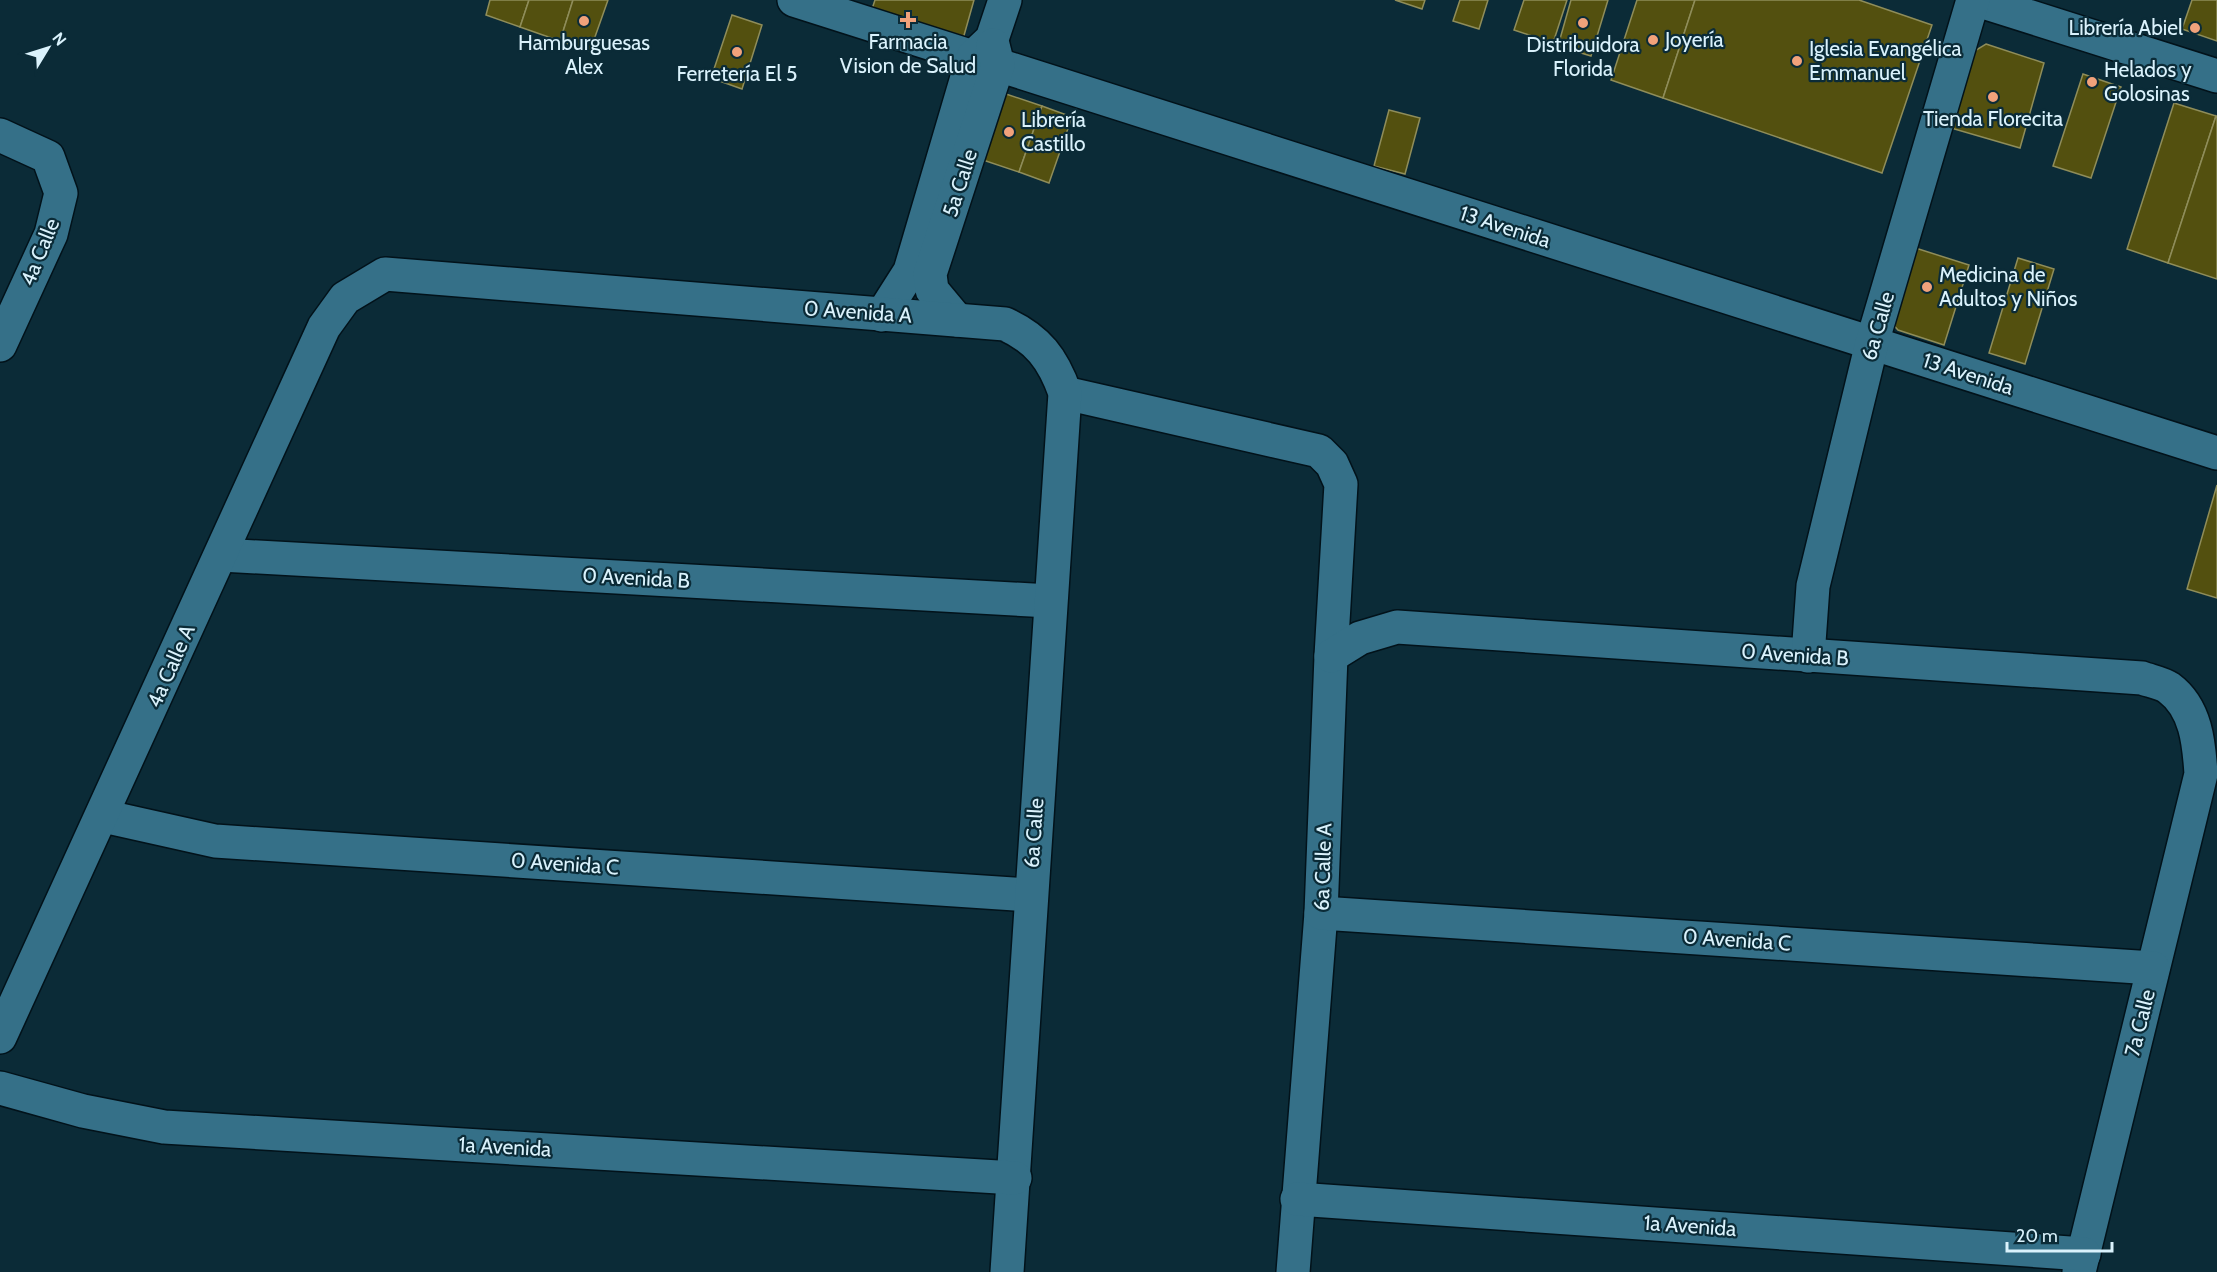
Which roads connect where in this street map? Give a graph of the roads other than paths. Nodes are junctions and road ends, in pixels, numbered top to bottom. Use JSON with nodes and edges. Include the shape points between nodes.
{"nodes":[{"id":1,"x":794,"y":0,"type":"edge"},
{"id":2,"x":1005,"y":0,"type":"edge"},
{"id":3,"x":1975,"y":0,"type":"edge"},
{"id":4,"x":988,"y":54,"type":"junction"},
{"id":5,"x":2217,"y":76,"type":"edge"},
{"id":6,"x":0,"y":135,"type":"edge"},
{"id":7,"x":345,"y":298,"type":"joint"},
{"id":8,"x":882,"y":315,"type":"junction"},
{"id":9,"x":957,"y":320,"type":"junction"},
{"id":10,"x":1872,"y":343,"type":"junction"},
{"id":11,"x":0,"y":345,"type":"edge"},
{"id":12,"x":1065,"y":393,"type":"junction"},
{"id":13,"x":2217,"y":453,"type":"edge"},
{"id":14,"x":221,"y":555,"type":"junction"},
{"id":15,"x":1050,"y":601,"type":"junction"},
{"id":16,"x":1331,"y":656,"type":"junction"},
{"id":17,"x":1808,"y":656,"type":"junction"},
{"id":18,"x":2209,"y":776,"type":"edge"},
{"id":19,"x":103,"y":816,"type":"junction"},
{"id":20,"x":1030,"y":895,"type":"junction"},
{"id":21,"x":1321,"y":913,"type":"junction"},
{"id":22,"x":2153,"y":968,"type":"junction"},
{"id":23,"x":0,"y":1037,"type":"edge"},
{"id":24,"x":0,"y":1088,"type":"edge"},
{"id":25,"x":1015,"y":1178,"type":"junction"},
{"id":26,"x":1297,"y":1199,"type":"junction"},
{"id":27,"x":2081,"y":1263,"type":"edge"},
{"id":28,"x":1007,"y":1272,"type":"edge"},
{"id":29,"x":1293,"y":1272,"type":"edge"}],
"edges":[{"from":1,"to":4,"type":"street","name":"13 Avenida"},
{"from":2,"to":4,"type":"street","name":"5a Calle"},
{"from":3,"to":5,"type":"street"},
{"from":3,"to":10,"type":"street","name":"6a Calle"},
{"from":4,"to":8,"type":"street","name":"5a Calle","via":[[910,272]]},
{"from":4,"to":9,"type":"street","name":"5a Calle","via":[[930,274],[932,290]]},
{"from":4,"to":10,"type":"street","name":"13 Avenida"},
{"from":6,"to":11,"type":"street","name":"4a Calle","via":[[48,157],[61,193],[51,234]]},
{"from":7,"to":8,"type":"street","name":"0 Avenida A","via":[[385,274]]},
{"from":7,"to":14,"type":"street","name":"4a Calle A","via":[[324,327]]},
{"from":8,"to":9,"type":"street","name":"0 Avenida A"},
{"from":9,"to":12,"type":"street","name":"0 Avenida A","via":[[1005,324],[1025,333],[1057,371]]},
{"from":10,"to":13,"type":"street","name":"13 Avenida"},
{"from":10,"to":17,"type":"street","name":"6a Calle","via":[[1813,586]]},
{"from":12,"to":15,"type":"street","name":"6a Calle"},
{"from":12,"to":16,"type":"street","name":"6a Calle A","via":[[1319,451],[1332,464],[1341,484]]},
{"from":14,"to":15,"type":"street","name":"0 Avenida B"},
{"from":14,"to":19,"type":"street","name":"4a Calle A"},
{"from":15,"to":20,"type":"street","name":"6a Calle"},
{"from":16,"to":17,"type":"street","name":"0 Avenida B","via":[[1360,638],[1397,627]]},
{"from":16,"to":21,"type":"street","name":"6a Calle A"},
{"from":17,"to":18,"type":"street","name":"0 Avenida B","via":[[2142,678],[2169,688],[2185,707],[2198,733]]},
{"from":18,"to":22,"type":"street","name":"7a Calle"},
{"from":19,"to":20,"type":"street","name":"0 Avenida C","via":[[215,841]]},
{"from":19,"to":23,"type":"street","name":"4a Calle A"},
{"from":20,"to":25,"type":"street","name":"6a Calle"},
{"from":21,"to":22,"type":"street","name":"0 Avenida C"},
{"from":21,"to":26,"type":"street","name":"6a Calle A"},
{"from":22,"to":27,"type":"street","name":"7a Calle"},
{"from":24,"to":25,"type":"street","name":"1a Avenida","via":[[83,1111],[164,1127]]},
{"from":25,"to":28,"type":"street","name":"6a Calle"},
{"from":26,"to":27,"type":"street","name":"1a Avenida"},
{"from":26,"to":29,"type":"street","name":"6a Calle A"}]}
